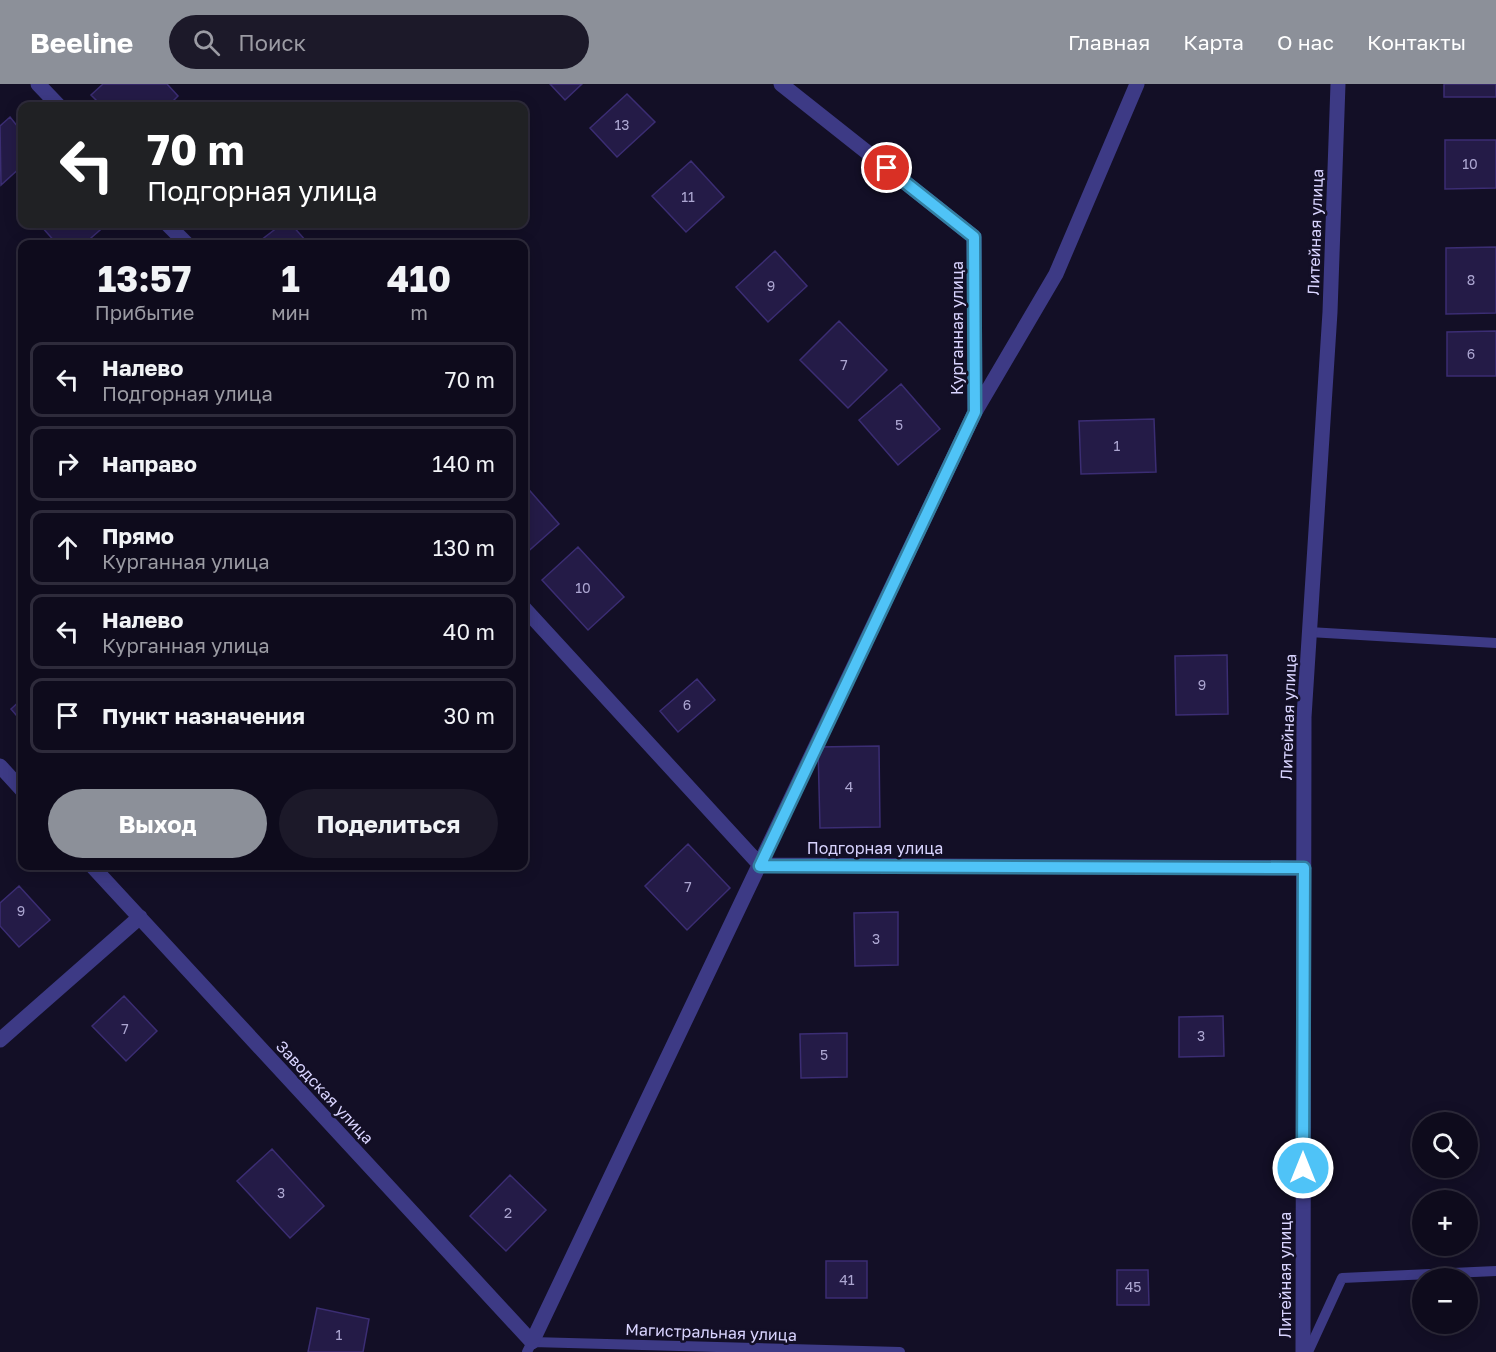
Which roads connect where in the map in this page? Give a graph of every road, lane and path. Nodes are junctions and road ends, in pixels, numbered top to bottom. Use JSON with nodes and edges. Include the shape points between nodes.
{"nodes":[{"id":1,"x":38,"y":84,"type":"edge"},
{"id":2,"x":781,"y":84,"type":"edge"},
{"id":3,"x":1137,"y":84,"type":"edge"},
{"id":4,"x":1338,"y":84,"type":"edge"},
{"id":5,"x":54,"y":102,"type":"edge"},
{"id":6,"x":171,"y":228,"type":"edge"},
{"id":7,"x":183,"y":240,"type":"edge"},
{"id":8,"x":975,"y":412,"type":"junction"},
{"id":9,"x":528,"y":612,"type":"edge"},
{"id":10,"x":1309,"y":632,"type":"junction"},
{"id":11,"x":1496,"y":643,"type":"edge"},
{"id":12,"x":0,"y":766,"type":"edge"},
{"id":13,"x":18,"y":786,"type":"edge"},
{"id":14,"x":760,"y":866,"type":"junction"},
{"id":15,"x":1304,"y":868,"type":"junction"},
{"id":16,"x":96,"y":870,"type":"edge"},
{"id":17,"x":140,"y":917,"type":"junction"},
{"id":18,"x":0,"y":1040,"type":"edge"},
{"id":19,"x":1496,"y":1271,"type":"edge"},
{"id":20,"x":530,"y":1347,"type":"edge"},
{"id":21,"x":900,"y":1352,"type":"edge"},
{"id":22,"x":1303,"y":1352,"type":"edge"},
{"id":23,"x":1308,"y":1352,"type":"edge"}],
"edges":[{"from":1,"to":5,"type":"street"},
{"from":2,"to":8,"type":"street","name":"Курганная улица","via":[[974,237]]},
{"from":3,"to":8,"type":"street","via":[[1056,274]]},
{"from":4,"to":10,"type":"street","name":"Литейная улица","via":[[1330,312]]},
{"from":6,"to":7,"type":"street"},
{"from":8,"to":14,"type":"street"},
{"from":9,"to":14,"type":"street"},
{"from":10,"to":11,"type":"lane"},
{"from":10,"to":15,"type":"street","name":"Литейная улица","via":[[1304,717]]},
{"from":12,"to":13,"type":"street"},
{"from":14,"to":15,"type":"street","name":"Подгорная улица"},
{"from":14,"to":20,"type":"street"},
{"from":15,"to":22,"type":"street","name":"Литейная улица"},
{"from":16,"to":17,"type":"street","name":"Заводская улица"},
{"from":17,"to":18,"type":"street"},
{"from":17,"to":20,"type":"street","name":"Заводская улица"},
{"from":19,"to":23,"type":"lane","via":[[1342,1278]]},
{"from":20,"to":21,"type":"lane","name":"Магистральная улица"}]}
